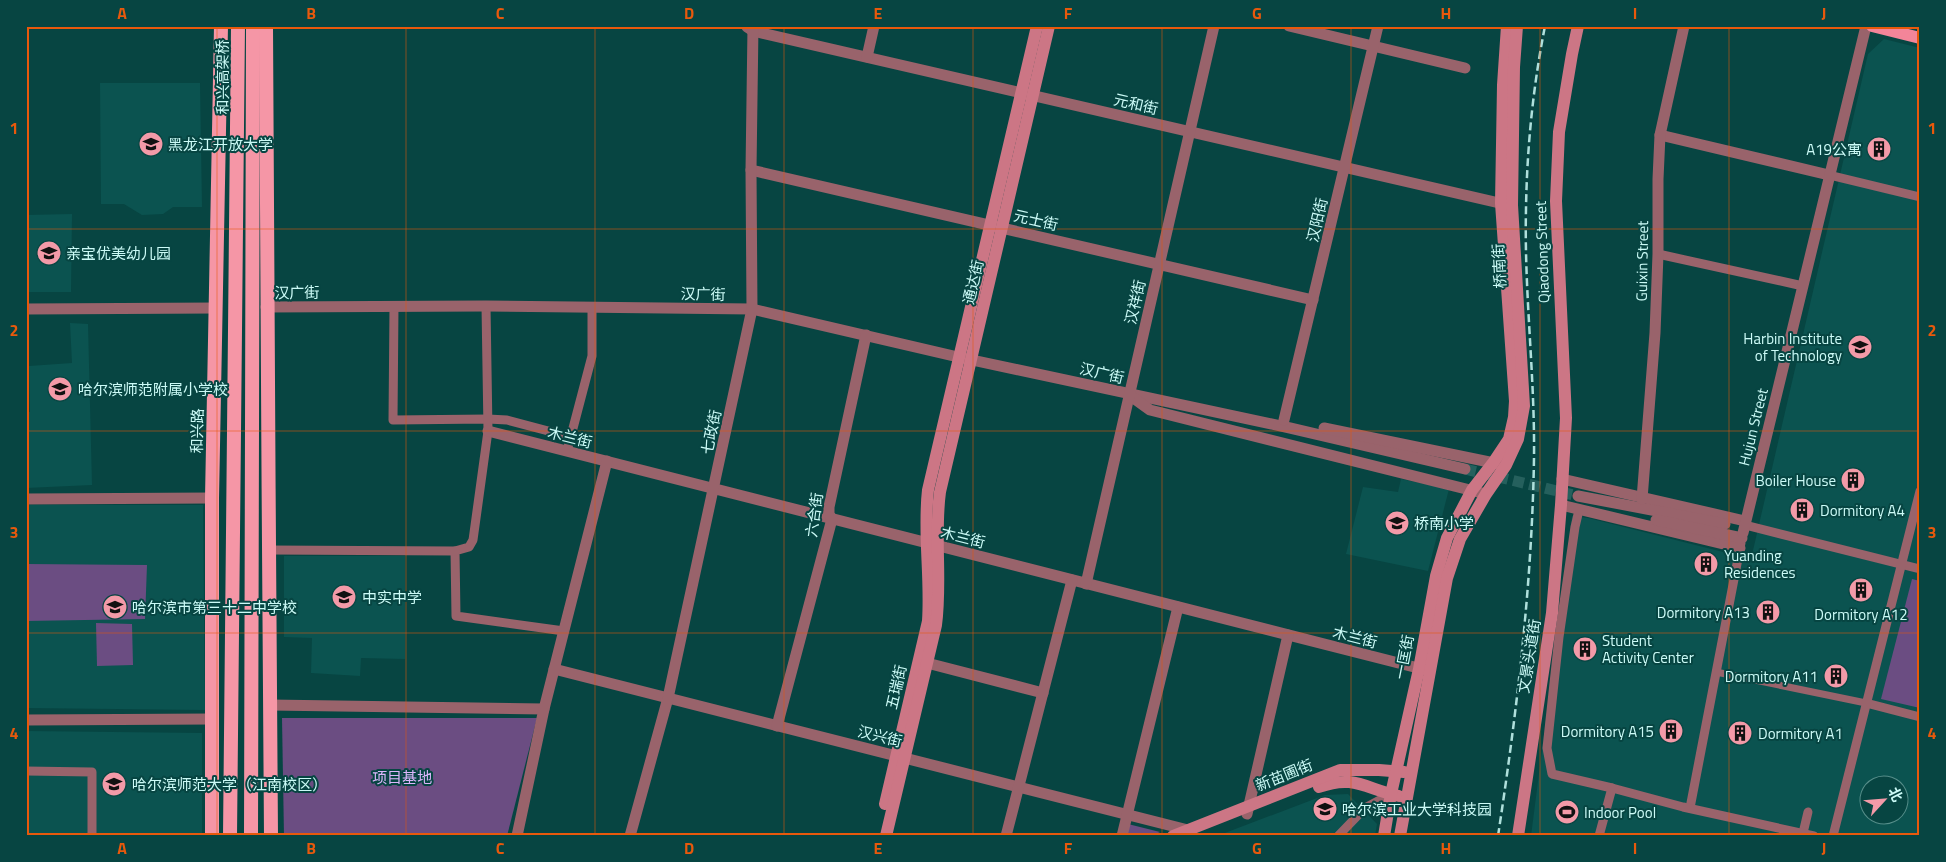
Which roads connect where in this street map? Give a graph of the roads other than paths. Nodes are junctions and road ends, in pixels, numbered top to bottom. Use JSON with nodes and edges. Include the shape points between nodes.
{"nodes":[{"id":1,"x":221,"y":26,"type":"edge"},
{"id":2,"x":238,"y":26,"type":"edge"},
{"id":3,"x":252,"y":26,"type":"edge"},
{"id":4,"x":266,"y":26,"type":"edge"},
{"id":5,"x":874,"y":26,"type":"edge"},
{"id":6,"x":1037,"y":26,"type":"edge"},
{"id":7,"x":1049,"y":26,"type":"edge"},
{"id":8,"x":1214,"y":26,"type":"edge"},
{"id":9,"x":1289,"y":26,"type":"edge"},
{"id":10,"x":1378,"y":26,"type":"edge"},
{"id":11,"x":1507,"y":26,"type":"edge"},
{"id":12,"x":1517,"y":26,"type":"edge"},
{"id":13,"x":1578,"y":26,"type":"edge"},
{"id":14,"x":1684,"y":26,"type":"edge"},
{"id":15,"x":1866,"y":26,"type":"edge"},
{"id":16,"x":1872,"y":26,"type":"edge"},
{"id":17,"x":751,"y":28,"type":"edge"},
{"id":18,"x":1920,"y":38,"type":"edge"},
{"id":19,"x":1374,"y":46,"type":"junction"},
{"id":20,"x":867,"y":57,"type":"junction"},
{"id":21,"x":1465,"y":68,"type":"dead end"},
{"id":22,"x":1027,"y":94,"type":"junction"},
{"id":23,"x":1190,"y":131,"type":"junction"},
{"id":24,"x":1660,"y":135,"type":"junction"},
{"id":25,"x":218,"y":167,"type":"junction"},
{"id":26,"x":1345,"y":167,"type":"junction"},
{"id":27,"x":751,"y":170,"type":"junction"},
{"id":28,"x":1830,"y":175,"type":"junction"},
{"id":29,"x":252,"y":189,"type":"junction"},
{"id":30,"x":1920,"y":197,"type":"edge"},
{"id":31,"x":1506,"y":204,"type":"junction"},
{"id":32,"x":989,"y":225,"type":"junction"},
{"id":33,"x":1002,"y":228,"type":"junction"},
{"id":34,"x":1658,"y":254,"type":"junction"},
{"id":35,"x":1159,"y":264,"type":"junction"},
{"id":36,"x":266,"y":267,"type":"junction"},
{"id":37,"x":236,"y":274,"type":"junction"},
{"id":38,"x":1803,"y":286,"type":"junction"},
{"id":39,"x":1314,"y":300,"type":"junction"},
{"id":40,"x":394,"y":306,"type":"junction"},
{"id":41,"x":486,"y":306,"type":"junction"},
{"id":42,"x":266,"y":307,"type":"junction"},
{"id":43,"x":216,"y":308,"type":"junction"},
{"id":44,"x":592,"y":308,"type":"junction"},
{"id":45,"x":26,"y":309,"type":"edge"},
{"id":46,"x":752,"y":309,"type":"junction"},
{"id":47,"x":866,"y":335,"type":"junction"},
{"id":48,"x":958,"y":357,"type":"junction"},
{"id":49,"x":972,"y":360,"type":"junction"},
{"id":50,"x":1129,"y":395,"type":"junction"},
{"id":51,"x":488,"y":419,"type":"junction"},
{"id":52,"x":1284,"y":420,"type":"junction"},
{"id":53,"x":488,"y":431,"type":"junction"},
{"id":54,"x":571,"y":437,"type":"junction"},
{"id":55,"x":567,"y":451,"type":"junction"},
{"id":56,"x":607,"y":461,"type":"junction"},
{"id":57,"x":1500,"y":464,"type":"junction"},
{"id":58,"x":1465,"y":472,"type":"tunnel mouth"},
{"id":59,"x":1562,"y":479,"type":"junction"},
{"id":60,"x":714,"y":489,"type":"junction"},
{"id":61,"x":1472,"y":490,"type":"junction"},
{"id":62,"x":1920,"y":491,"type":"edge"},
{"id":63,"x":1486,"y":494,"type":"junction"},
{"id":64,"x":212,"y":498,"type":"junction"},
{"id":65,"x":26,"y":499,"type":"edge"},
{"id":66,"x":1642,"y":499,"type":"junction"},
{"id":67,"x":1578,"y":503,"type":"junction"},
{"id":68,"x":1561,"y":505,"type":"junction"},
{"id":69,"x":832,"y":519,"type":"junction"},
{"id":70,"x":1743,"y":532,"type":"junction"},
{"id":71,"x":926,"y":543,"type":"junction"},
{"id":72,"x":939,"y":546,"type":"junction"},
{"id":73,"x":270,"y":550,"type":"junction"},
{"id":74,"x":454,"y":551,"type":"junction"},
{"id":75,"x":1901,"y":564,"type":"junction"},
{"id":76,"x":1920,"y":569,"type":"edge"},
{"id":77,"x":1072,"y":580,"type":"junction"},
{"id":78,"x":1086,"y":584,"type":"junction"},
{"id":79,"x":234,"y":590,"type":"junction"},
{"id":80,"x":1178,"y":607,"type":"junction"},
{"id":81,"x":564,"y":631,"type":"junction"},
{"id":82,"x":1288,"y":635,"type":"junction"},
{"id":83,"x":927,"y":663,"type":"junction"},
{"id":84,"x":554,"y":669,"type":"junction"},
{"id":85,"x":1425,"y":670,"type":"junction"},
{"id":86,"x":1716,"y":672,"type":"junction"},
{"id":87,"x":213,"y":675,"type":"junction"},
{"id":88,"x":1043,"y":693,"type":"junction"},
{"id":89,"x":668,"y":698,"type":"junction"},
{"id":90,"x":1866,"y":703,"type":"junction"},
{"id":91,"x":270,"y":705,"type":"junction"},
{"id":92,"x":544,"y":709,"type":"junction"},
{"id":93,"x":1920,"y":717,"type":"edge"},
{"id":94,"x":212,"y":719,"type":"junction"},
{"id":95,"x":26,"y":720,"type":"edge"},
{"id":96,"x":777,"y":726,"type":"junction"},
{"id":97,"x":251,"y":744,"type":"junction"},
{"id":98,"x":901,"y":757,"type":"junction"},
{"id":99,"x":26,"y":771,"type":"edge"},
{"id":100,"x":1396,"y":772,"type":"junction"},
{"id":101,"x":1411,"y":773,"type":"junction"},
{"id":102,"x":1019,"y":787,"type":"junction"},
{"id":103,"x":1612,"y":788,"type":"junction"},
{"id":104,"x":1391,"y":794,"type":"junction"},
{"id":105,"x":1406,"y":797,"type":"junction"},
{"id":106,"x":1690,"y":808,"type":"junction"},
{"id":107,"x":1248,"y":810,"type":"junction"},
{"id":108,"x":1808,"y":812,"type":"dead end"},
{"id":109,"x":1128,"y":815,"type":"junction"},
{"id":110,"x":213,"y":831,"type":"edge"},
{"id":111,"x":1192,"y":833,"type":"edge"},
{"id":112,"x":1803,"y":833,"type":"junction"},
{"id":113,"x":92,"y":836,"type":"edge"},
{"id":114,"x":230,"y":836,"type":"edge"},
{"id":115,"x":251,"y":836,"type":"edge"},
{"id":116,"x":270,"y":836,"type":"edge"},
{"id":117,"x":518,"y":836,"type":"edge"},
{"id":118,"x":630,"y":836,"type":"edge"},
{"id":119,"x":877,"y":836,"type":"edge"},
{"id":120,"x":886,"y":836,"type":"edge"},
{"id":121,"x":1006,"y":836,"type":"edge"},
{"id":122,"x":1122,"y":836,"type":"edge"},
{"id":123,"x":1173,"y":836,"type":"edge"},
{"id":124,"x":1338,"y":836,"type":"edge"},
{"id":125,"x":1384,"y":836,"type":"edge"},
{"id":126,"x":1400,"y":836,"type":"edge"},
{"id":127,"x":1518,"y":836,"type":"edge"},
{"id":128,"x":1599,"y":836,"type":"edge"},
{"id":129,"x":1814,"y":836,"type":"edge"},
{"id":130,"x":1833,"y":836,"type":"edge"}],
"edges":[{"from":1,"to":25,"type":"highway","name":"和兴路"},
{"from":2,"to":37,"type":"highway","name":"和兴高架桥"},
{"from":3,"to":29,"type":"highway","name":"和兴高架桥"},
{"from":4,"to":36,"type":"highway"},
{"from":5,"to":20,"type":"street"},
{"from":6,"to":22,"type":"main road","name":"通达街"},
{"from":7,"to":22,"type":"main road","name":"通达街"},
{"from":8,"to":23,"type":"street","name":"汉祥街"},
{"from":9,"to":19,"type":"street"},
{"from":10,"to":19,"type":"street","name":"汉阳街"},
{"from":11,"to":31,"type":"main road","name":"桥南街","via":[[1504,85]]},
{"from":12,"to":31,"type":"main road","name":"桥南街"},
{"from":13,"to":59,"type":"main road","name":"Qiaodong Street","via":[[1559,132],[1556,201],[1566,418]]},
{"from":14,"to":24,"type":"street","name":"Guixin Street"},
{"from":15,"to":28,"type":"street","name":"Hujun Street"},
{"from":16,"to":18,"type":"main road"},
{"from":17,"to":20,"type":"street","name":"元和街"},
{"from":17,"to":27,"type":"street","name":"七政街"},
{"from":19,"to":21,"type":"street"},
{"from":19,"to":26,"type":"street","name":"汉阳街"},
{"from":20,"to":22,"type":"street","name":"元和街"},
{"from":22,"to":23,"type":"street","name":"元和街"},
{"from":22,"to":32,"type":"main road","name":"通达街"},
{"from":22,"to":33,"type":"main road","name":"通达街"},
{"from":23,"to":26,"type":"street","name":"元和街"},
{"from":23,"to":35,"type":"street","name":"汉祥街"},
{"from":24,"to":28,"type":"street"},
{"from":24,"to":34,"type":"street","name":"Guixin Street"},
{"from":25,"to":37,"type":"highway"},
{"from":25,"to":43,"type":"highway","name":"和兴路"},
{"from":26,"to":31,"type":"street","name":"元和街"},
{"from":26,"to":39,"type":"street","name":"汉阳街"},
{"from":27,"to":32,"type":"street","name":"元士街"},
{"from":27,"to":46,"type":"street","name":"七政街"},
{"from":28,"to":30,"type":"street"},
{"from":28,"to":38,"type":"street","name":"Hujun Street"},
{"from":29,"to":36,"type":"highway"},
{"from":29,"to":97,"type":"highway"},
{"from":31,"to":57,"type":"main road","name":"桥南街","via":[[1524,406],[1518,438]]},
{"from":32,"to":33,"type":"street","name":"元士街"},
{"from":32,"to":48,"type":"main road","name":"通达街"},
{"from":33,"to":35,"type":"street","name":"元士街"},
{"from":33,"to":49,"type":"main road","name":"通达街"},
{"from":34,"to":38,"type":"street"},
{"from":34,"to":66,"type":"street","name":"Guixin Street"},
{"from":35,"to":39,"type":"street","name":"元士街"},
{"from":35,"to":50,"type":"street","name":"汉祥街"},
{"from":36,"to":42,"type":"highway"},
{"from":37,"to":79,"type":"highway"},
{"from":38,"to":70,"type":"street","name":"Hujun Street"},
{"from":39,"to":52,"type":"street","name":"汉阳街"},
{"from":40,"to":41,"type":"street","name":"汉广街"},
{"from":40,"to":42,"type":"street","name":"汉广街"},
{"from":40,"to":51,"type":"street","via":[[393,420]]},
{"from":41,"to":44,"type":"street","name":"汉广街"},
{"from":41,"to":51,"type":"street"},
{"from":42,"to":73,"type":"highway"},
{"from":43,"to":45,"type":"street"},
{"from":43,"to":64,"type":"highway","name":"和兴路"},
{"from":44,"to":46,"type":"street","name":"汉广街"},
{"from":44,"to":54,"type":"street","via":[[592,356]]},
{"from":46,"to":47,"type":"street","name":"汉广街"},
{"from":46,"to":60,"type":"street","name":"七政街"},
{"from":47,"to":48,"type":"street","name":"汉广街"},
{"from":47,"to":69,"type":"street","name":"六合街","via":[[829,507]]},
{"from":48,"to":49,"type":"street","name":"汉广街"},
{"from":48,"to":71,"type":"main road","name":"通达街","via":[[928,490]]},
{"from":49,"to":50,"type":"street","name":"汉广街"},
{"from":49,"to":72,"type":"main road","name":"通达街","via":[[940,492]]},
{"from":50,"to":52,"type":"street","name":"汉广街","via":[[1148,391]]},
{"from":50,"to":58,"type":"street","name":"汉广街","via":[[1290,428]]},
{"from":50,"to":61,"type":"street","name":"汉广街","via":[[1150,410]]},
{"from":50,"to":78,"type":"street","name":"汉祥街"},
{"from":51,"to":53,"type":"street"},
{"from":51,"to":54,"type":"street","via":[[507,420]]},
{"from":52,"to":57,"type":"street","name":"汉广街"},
{"from":53,"to":55,"type":"street","name":"木兰街"},
{"from":53,"to":74,"type":"street","via":[[474,540],[469,547]]},
{"from":54,"to":55,"type":"street"},
{"from":55,"to":56,"type":"street","name":"木兰街"},
{"from":56,"to":60,"type":"street","name":"木兰街"},
{"from":56,"to":81,"type":"street"},
{"from":57,"to":61,"type":"main road","name":"桥南街"},
{"from":57,"to":63,"type":"main road","name":"桥南街"},
{"from":59,"to":66,"type":"street"},
{"from":59,"to":68,"type":"main road","name":"文景头道街"},
{"from":60,"to":69,"type":"street","name":"木兰街"},
{"from":60,"to":89,"type":"street","name":"七政街"},
{"from":61,"to":63,"type":"street","name":"汉广街"},
{"from":61,"to":85,"type":"main road","name":"一匡街","via":[[1446,538],[1436,576]]},
{"from":62,"to":75,"type":"street"},
{"from":63,"to":85,"type":"main road","name":"一匡街","via":[[1460,539]]},
{"from":64,"to":65,"type":"street"},
{"from":64,"to":87,"type":"highway","name":"和兴路"},
{"from":66,"to":70,"type":"street"},
{"from":67,"to":68,"type":"street"},
{"from":67,"to":70,"type":"street"},
{"from":67,"to":70,"type":"street"},
{"from":67,"to":103,"type":"street","via":[[1547,748],[1552,774]]},
{"from":68,"to":127,"type":"main road","name":"文景头道街","via":[[1552,613]]},
{"from":69,"to":71,"type":"street","name":"木兰街"},
{"from":69,"to":96,"type":"street","name":"六合街"},
{"from":70,"to":75,"type":"street"},
{"from":70,"to":86,"type":"street","name":"Hujun Street"},
{"from":71,"to":72,"type":"street","name":"木兰街"},
{"from":71,"to":98,"type":"main road","name":"五瑞街","via":[[928,621]]},
{"from":72,"to":77,"type":"street","name":"木兰街"},
{"from":72,"to":83,"type":"main road","name":"五瑞街","via":[[938,612]]},
{"from":73,"to":74,"type":"street"},
{"from":73,"to":91,"type":"highway"},
{"from":74,"to":81,"type":"street","via":[[456,616]]},
{"from":75,"to":76,"type":"street"},
{"from":75,"to":90,"type":"street"},
{"from":77,"to":78,"type":"street","name":"木兰街"},
{"from":77,"to":88,"type":"street"},
{"from":78,"to":80,"type":"street","name":"木兰街"},
{"from":79,"to":87,"type":"highway"},
{"from":79,"to":114,"type":"highway"},
{"from":80,"to":82,"type":"street","name":"木兰街"},
{"from":80,"to":109,"type":"street"},
{"from":81,"to":84,"type":"street"},
{"from":82,"to":85,"type":"street","name":"木兰街"},
{"from":82,"to":107,"type":"street"},
{"from":83,"to":88,"type":"street"},
{"from":83,"to":98,"type":"main road","name":"五瑞街"},
{"from":84,"to":89,"type":"street","name":"汉兴街"},
{"from":84,"to":92,"type":"street"},
{"from":85,"to":100,"type":"main road","name":"一匡街"},
{"from":85,"to":101,"type":"main road","name":"一匡街"},
{"from":86,"to":90,"type":"street"},
{"from":86,"to":106,"type":"street","name":"Hujun Street"},
{"from":87,"to":94,"type":"highway","name":"和兴路"},
{"from":88,"to":102,"type":"street"},
{"from":89,"to":96,"type":"street","name":"汉兴街"},
{"from":89,"to":118,"type":"street","name":"七政街"},
{"from":90,"to":93,"type":"street"},
{"from":90,"to":130,"type":"street"},
{"from":91,"to":92,"type":"street"},
{"from":91,"to":116,"type":"highway"},
{"from":92,"to":117,"type":"street"},
{"from":94,"to":95,"type":"street"},
{"from":94,"to":110,"type":"highway","name":"和兴路"},
{"from":96,"to":98,"type":"street","name":"汉兴街"},
{"from":97,"to":115,"type":"highway"},
{"from":97,"to":116,"type":"highway"},
{"from":98,"to":102,"type":"street","name":"汉兴街"},
{"from":98,"to":119,"type":"main road","name":"五瑞街"},
{"from":98,"to":120,"type":"main road","name":"五瑞街"},
{"from":99,"to":113,"type":"street","via":[[92,772]]},
{"from":100,"to":101,"type":"main road","name":"新苗圃街"},
{"from":100,"to":104,"type":"main road","name":"一匡街"},
{"from":100,"to":107,"type":"main road","name":"新苗圃街","via":[[1340,770]]},
{"from":101,"to":105,"type":"main road","name":"一匡街"},
{"from":102,"to":109,"type":"street","name":"汉兴街"},
{"from":102,"to":121,"type":"street"},
{"from":103,"to":106,"type":"street"},
{"from":103,"to":128,"type":"street"},
{"from":104,"to":105,"type":"main road","name":"新苗圃街"},
{"from":104,"to":107,"type":"main road","name":"新苗圃街","via":[[1357,783],[1333,782]]},
{"from":104,"to":124,"type":"street","via":[[1365,808]]},
{"from":104,"to":125,"type":"main road","name":"一匡街"},
{"from":105,"to":126,"type":"main road","name":"一匡街"},
{"from":106,"to":112,"type":"street"},
{"from":107,"to":111,"type":"main road","name":"新苗圃街"},
{"from":108,"to":112,"type":"street"},
{"from":109,"to":111,"type":"street","name":"汉兴街"},
{"from":109,"to":122,"type":"street"},
{"from":111,"to":123,"type":"main road","name":"新苗圃街"},
{"from":112,"to":129,"type":"street"}]}
